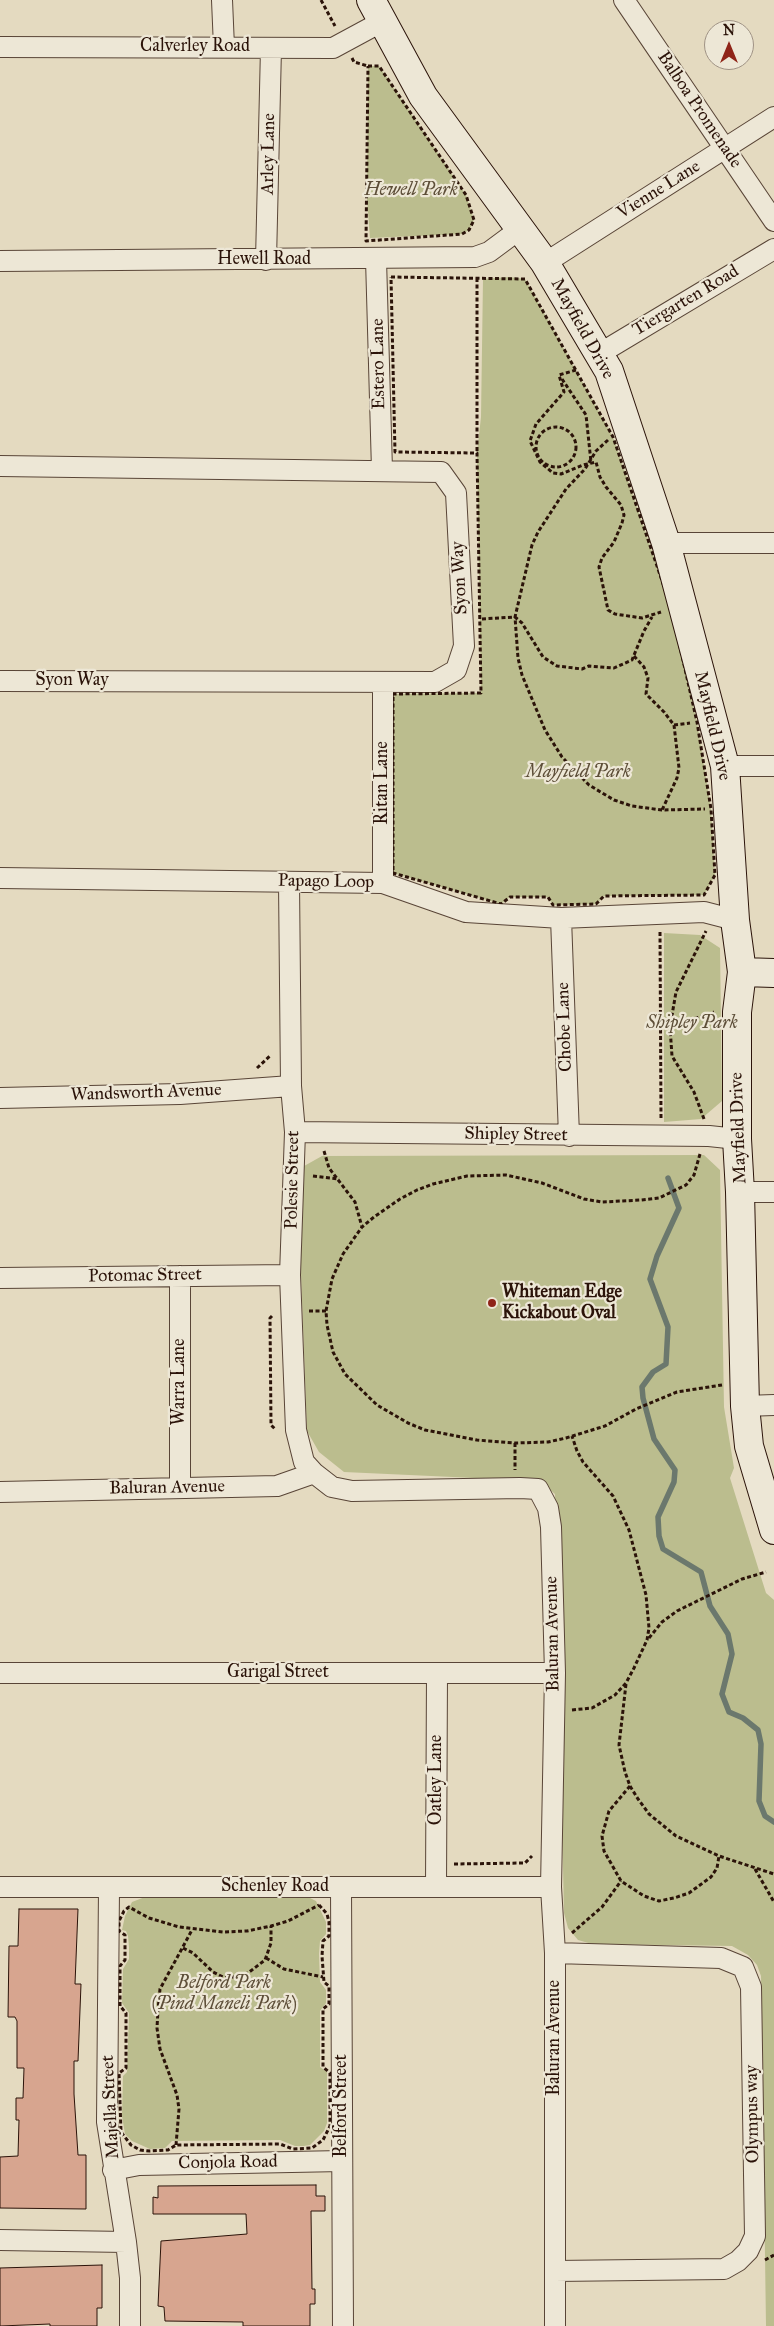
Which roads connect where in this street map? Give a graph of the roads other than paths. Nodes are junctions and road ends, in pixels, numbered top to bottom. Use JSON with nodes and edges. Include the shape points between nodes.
{"nodes":[{"id":1,"x":222,"y":0,"type":"edge"},
{"id":2,"x":624,"y":0,"type":"edge"},
{"id":3,"x":377,"y":11,"type":"edge"},
{"id":4,"x":0,"y":47,"type":"edge"},
{"id":5,"x":224,"y":48,"type":"junction"},
{"id":6,"x":272,"y":48,"type":"junction"},
{"id":7,"x":774,"y":117,"type":"edge"},
{"id":8,"x":726,"y":148,"type":"junction"},
{"id":9,"x":774,"y":221,"type":"edge"},
{"id":10,"x":520,"y":229,"type":"junction"},
{"id":11,"x":774,"y":249,"type":"edge"},
{"id":12,"x":376,"y":259,"type":"junction"},
{"id":13,"x":266,"y":260,"type":"junction"},
{"id":14,"x":0,"y":262,"type":"edge"},
{"id":15,"x":545,"y":263,"type":"junction"},
{"id":16,"x":598,"y":354,"type":"junction"},
{"id":17,"x":0,"y":466,"type":"edge"},
{"id":18,"x":382,"y":470,"type":"junction"},
{"id":19,"x":666,"y":543,"type":"junction"},
{"id":20,"x":774,"y":543,"type":"edge"},
{"id":21,"x":0,"y":681,"type":"edge"},
{"id":22,"x":383,"y":683,"type":"junction"},
{"id":23,"x":725,"y":766,"type":"junction"},
{"id":24,"x":774,"y":766,"type":"edge"},
{"id":25,"x":0,"y":878,"type":"edge"},
{"id":26,"x":289,"y":882,"type":"junction"},
{"id":27,"x":383,"y":883,"type":"junction"},
{"id":28,"x":560,"y":918,"type":"junction"},
{"id":29,"x":724,"y":926,"type":"junction"},
{"id":30,"x":742,"y":972,"type":"junction"},
{"id":31,"x":774,"y":972,"type":"edge"},
{"id":32,"x":291,"y":1086,"type":"junction"},
{"id":33,"x":0,"y":1098,"type":"edge"},
{"id":34,"x":295,"y":1132,"type":"junction"},
{"id":35,"x":568,"y":1136,"type":"junction"},
{"id":36,"x":736,"y":1139,"type":"junction"},
{"id":37,"x":740,"y":1192,"type":"junction"},
{"id":38,"x":774,"y":1192,"type":"edge"},
{"id":39,"x":290,"y":1275,"type":"junction"},
{"id":40,"x":180,"y":1276,"type":"junction"},
{"id":41,"x":0,"y":1278,"type":"edge"},
{"id":42,"x":774,"y":1405,"type":"edge"},
{"id":43,"x":745,"y":1406,"type":"junction"},
{"id":44,"x":314,"y":1473,"type":"junction"},
{"id":45,"x":180,"y":1488,"type":"junction"},
{"id":46,"x":0,"y":1492,"type":"edge"},
{"id":47,"x":774,"y":1530,"type":"edge"},
{"id":48,"x":0,"y":1673,"type":"edge"},
{"id":49,"x":437,"y":1673,"type":"junction"},
{"id":50,"x":555,"y":1673,"type":"junction"},
{"id":51,"x":0,"y":1887,"type":"edge"},
{"id":52,"x":341,"y":1887,"type":"junction"},
{"id":53,"x":436,"y":1887,"type":"junction"},
{"id":54,"x":551,"y":1887,"type":"junction"},
{"id":55,"x":109,"y":1888,"type":"junction"},
{"id":56,"x":555,"y":1953,"type":"junction"},
{"id":57,"x":342,"y":2161,"type":"junction"},
{"id":58,"x":113,"y":2170,"type":"junction"},
{"id":59,"x":0,"y":2240,"type":"edge"},
{"id":60,"x":126,"y":2242,"type":"junction"},
{"id":61,"x":555,"y":2271,"type":"junction"},
{"id":62,"x":130,"y":2326,"type":"edge"},
{"id":63,"x":343,"y":2326,"type":"edge"},
{"id":64,"x":555,"y":2326,"type":"edge"}],
"edges":[{"from":1,"to":5,"type":"street"},
{"from":2,"to":8,"type":"street","name":"Balboa Promenade"},
{"from":3,"to":6,"type":"street","name":"Calverley Road","via":[[333,48]]},
{"from":3,"to":10,"type":"street","name":"Mayfield Drive","via":[[423,96]]},
{"from":4,"to":5,"type":"street","name":"Calverley Road"},
{"from":5,"to":6,"type":"street","name":"Calverley Road"},
{"from":6,"to":13,"type":"street","name":"Arley Lane"},
{"from":7,"to":8,"type":"street","name":"Vienne Lane"},
{"from":8,"to":9,"type":"street","name":"Balboa Promenade"},
{"from":8,"to":15,"type":"street","name":"Vienne Lane"},
{"from":10,"to":12,"type":"street","name":"Hewell Road","via":[[489,252],[474,257]]},
{"from":10,"to":15,"type":"street","name":"Mayfield Drive"},
{"from":11,"to":16,"type":"street","name":"Tiergarten Road"},
{"from":12,"to":13,"type":"street","name":"Hewell Road"},
{"from":12,"to":18,"type":"street","name":"Estero Lane"},
{"from":13,"to":14,"type":"street","name":"Hewell Road"},
{"from":15,"to":16,"type":"street","name":"Mayfield Drive"},
{"from":16,"to":19,"type":"street","name":"Mayfield Drive","via":[[609,371]]},
{"from":17,"to":18,"type":"street","name":"Syon Way"},
{"from":18,"to":22,"type":"street","name":"Syon Way","via":[[441,472],[456,493],[464,646],[456,670],[435,682]]},
{"from":19,"to":20,"type":"street"},
{"from":19,"to":23,"type":"street","name":"Mayfield Drive"},
{"from":21,"to":22,"type":"street","name":"Syon Way"},
{"from":22,"to":27,"type":"street","name":"Ritan Lane"},
{"from":23,"to":24,"type":"street"},
{"from":23,"to":29,"type":"street","name":"Mayfield Drive"},
{"from":25,"to":26,"type":"street","name":"Papago Loop"},
{"from":26,"to":27,"type":"street","name":"Papago Loop"},
{"from":26,"to":32,"type":"street","name":"Polesie Street"},
{"from":27,"to":28,"type":"street","name":"Papago Loop","via":[[466,912]]},
{"from":28,"to":29,"type":"street","name":"Papago Loop","via":[[704,916]]},
{"from":28,"to":35,"type":"street","name":"Chobe Lane"},
{"from":29,"to":30,"type":"street","name":"Mayfield Drive"},
{"from":30,"to":31,"type":"street"},
{"from":30,"to":36,"type":"street","name":"Mayfield Drive","via":[[737,1012]]},
{"from":32,"to":33,"type":"street","name":"Wandsworth Avenue","via":[[180,1094]]},
{"from":32,"to":34,"type":"street","name":"Polesie Street"},
{"from":34,"to":35,"type":"street","name":"Shipley Street"},
{"from":34,"to":39,"type":"street","name":"Polesie Street"},
{"from":35,"to":36,"type":"street","name":"Shipley Street"},
{"from":36,"to":37,"type":"street","name":"Mayfield Drive"},
{"from":37,"to":38,"type":"street"},
{"from":37,"to":43,"type":"street","name":"Mayfield Drive"},
{"from":39,"to":40,"type":"street","name":"Potomac Street"},
{"from":39,"to":44,"type":"street","name":"Polesie Street","via":[[296,1430],[304,1462]]},
{"from":40,"to":41,"type":"street","name":"Potomac Street"},
{"from":40,"to":45,"type":"street","name":"Warra Lane"},
{"from":42,"to":43,"type":"street"},
{"from":43,"to":47,"type":"street","name":"Mayfield Drive","via":[[749,1446]]},
{"from":44,"to":45,"type":"street","name":"Baluran Avenue","via":[[277,1486]]},
{"from":44,"to":50,"type":"street","name":"Baluran Avenue","via":[[332,1487],[352,1491],[538,1489],[548,1508],[551,1527]]},
{"from":45,"to":46,"type":"street","name":"Baluran Avenue"},
{"from":48,"to":49,"type":"street","name":"Garigal Street"},
{"from":49,"to":50,"type":"street","name":"Garigal Street"},
{"from":49,"to":53,"type":"street","name":"Oatley Lane"},
{"from":50,"to":54,"type":"street","name":"Baluran Avenue"},
{"from":51,"to":55,"type":"street","name":"Schenley Road"},
{"from":52,"to":53,"type":"street","name":"Schenley Road"},
{"from":52,"to":55,"type":"street","name":"Schenley Road"},
{"from":52,"to":57,"type":"street","name":"Belford Street"},
{"from":53,"to":54,"type":"street","name":"Schenley Road"},
{"from":54,"to":56,"type":"street","name":"Baluran Avenue"},
{"from":55,"to":58,"type":"street","name":"Majella Street","via":[[107,2122]]},
{"from":56,"to":61,"type":"street","name":"Baluran Avenue"},
{"from":56,"to":61,"type":"street","name":"Olympus way","via":[[721,1958],[743,1967],[751,1987],[755,2236],[748,2251],[724,2269]]},
{"from":57,"to":58,"type":"street","name":"Conjola Road","via":[[139,2165]]},
{"from":57,"to":63,"type":"street","name":"Belford Street"},
{"from":58,"to":60,"type":"street","name":"Majella Street"},
{"from":59,"to":60,"type":"street"},
{"from":60,"to":62,"type":"street","name":"Majella Street"},
{"from":61,"to":64,"type":"street","name":"Baluran Avenue"}]}
